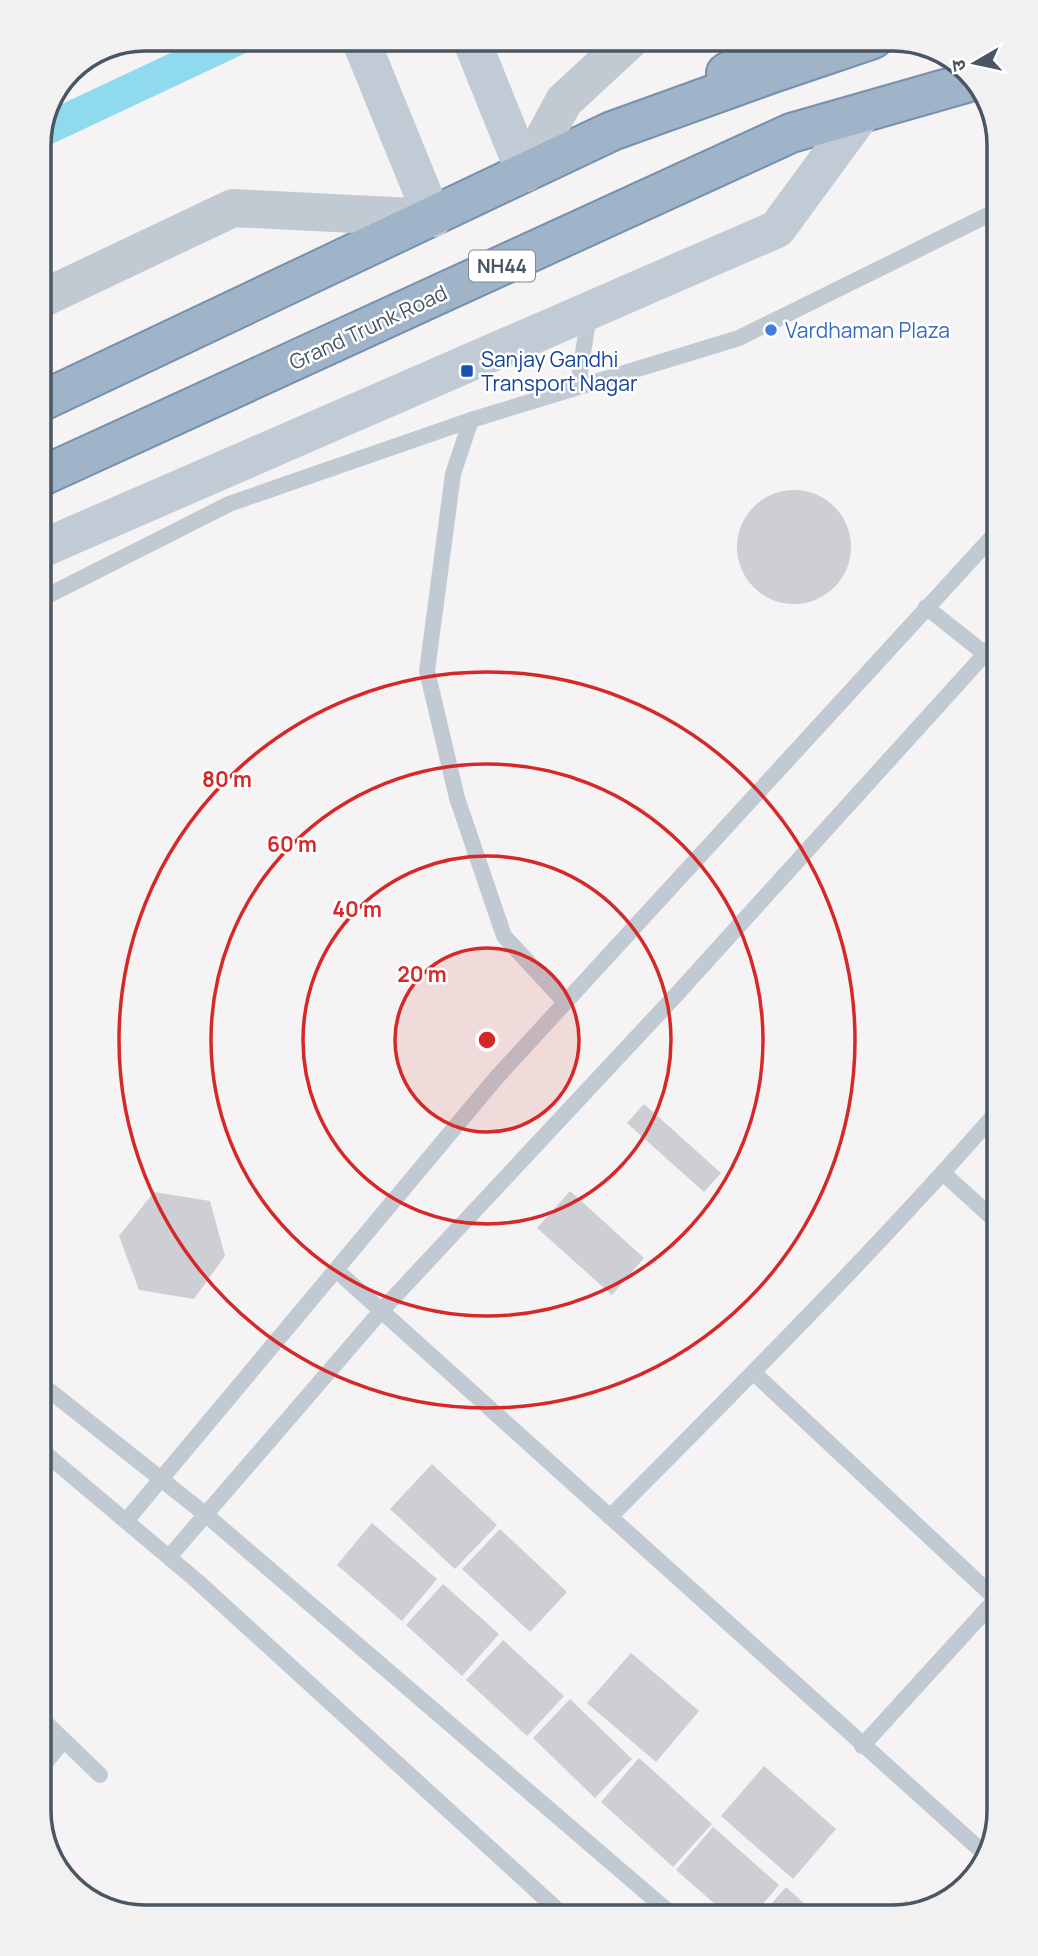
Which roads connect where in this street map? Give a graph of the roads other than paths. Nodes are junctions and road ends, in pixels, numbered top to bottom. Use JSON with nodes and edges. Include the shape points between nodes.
{"nodes":[{"id":1,"x":365,"y":51,"type":"edge"},
{"id":2,"x":476,"y":51,"type":"edge"},
{"id":3,"x":618,"y":51,"type":"edge"},
{"id":4,"x":761,"y":51,"type":"edge"},
{"id":5,"x":839,"y":51,"type":"edge"},
{"id":6,"x":940,"y":91,"type":"edge"},
{"id":7,"x":669,"y":110,"type":"junction"},
{"id":8,"x":862,"y":113,"type":"junction"},
{"id":9,"x":525,"y":173,"type":"junction"},
{"id":10,"x":987,"y":215,"type":"edge"},
{"id":11,"x":433,"y":218,"type":"junction"},
{"id":12,"x":51,"y":295,"type":"edge"},
{"id":13,"x":589,"y":312,"type":"junction"},
{"id":14,"x":578,"y":386,"type":"junction"},
{"id":15,"x":51,"y":397,"type":"edge"},
{"id":16,"x":471,"y":420,"type":"junction"},
{"id":17,"x":51,"y":472,"type":"edge"},
{"id":18,"x":987,"y":542,"type":"edge"},
{"id":19,"x":51,"y":544,"type":"edge"},
{"id":20,"x":51,"y":594,"type":"edge"},
{"id":21,"x":926,"y":607,"type":"junction"},
{"id":22,"x":987,"y":650,"type":"edge"},
{"id":23,"x":987,"y":657,"type":"edge"},
{"id":24,"x":564,"y":1001,"type":"junction"},
{"id":25,"x":987,"y":1123,"type":"edge"},
{"id":26,"x":943,"y":1172,"type":"junction"},
{"id":27,"x":987,"y":1213,"type":"edge"},
{"id":28,"x":337,"y":1270,"type":"junction"},
{"id":29,"x":382,"y":1310,"type":"junction"},
{"id":30,"x":754,"y":1373,"type":"junction"},
{"id":31,"x":51,"y":1392,"type":"edge"},
{"id":32,"x":51,"y":1458,"type":"edge"},
{"id":33,"x":162,"y":1478,"type":"junction"},
{"id":34,"x":205,"y":1514,"type":"junction"},
{"id":35,"x":610,"y":1517,"type":"junction"},
{"id":36,"x":126,"y":1521,"type":"junction"},
{"id":37,"x":169,"y":1557,"type":"junction"},
{"id":38,"x":987,"y":1589,"type":"edge"},
{"id":39,"x":987,"y":1609,"type":"edge"},
{"id":40,"x":51,"y":1728,"type":"edge"},
{"id":41,"x":64,"y":1740,"type":"junction"},
{"id":42,"x":862,"y":1746,"type":"junction"},
{"id":43,"x":51,"y":1756,"type":"edge"},
{"id":44,"x":100,"y":1775,"type":"dead end"},
{"id":45,"x":979,"y":1849,"type":"edge"},
{"id":46,"x":552,"y":1905,"type":"edge"},
{"id":47,"x":661,"y":1905,"type":"edge"}],
"edges":[{"from":1,"to":11,"type":"main road"},
{"from":2,"to":9,"type":"main road"},
{"from":3,"to":9,"type":"street","via":[[564,101]]},
{"from":4,"to":7,"type":"highway"},
{"from":5,"to":7,"type":"highway"},
{"from":6,"to":8,"type":"highway","name":"Grand Trunk Road","number":"NH44"},
{"from":7,"to":9,"type":"highway","via":[[612,131]]},
{"from":8,"to":13,"type":"main road","via":[[777,229]]},
{"from":8,"to":17,"type":"highway","name":"Grand Trunk Road","number":"NH44","via":[[791,133]]},
{"from":9,"to":11,"type":"highway"},
{"from":10,"to":14,"type":"lane","via":[[739,338]]},
{"from":11,"to":12,"type":"street","via":[[233,208]]},
{"from":11,"to":15,"type":"highway"},
{"from":13,"to":14,"type":"lane"},
{"from":13,"to":19,"type":"main road"},
{"from":14,"to":16,"type":"lane"},
{"from":16,"to":20,"type":"lane","via":[[229,504]]},
{"from":16,"to":24,"type":"lane","via":[[453,474],[427,671],[457,798],[504,936]]},
{"from":18,"to":21,"type":"lane"},
{"from":21,"to":22,"type":"lane"},
{"from":21,"to":24,"type":"lane"},
{"from":23,"to":29,"type":"lane"},
{"from":24,"to":28,"type":"lane"},
{"from":25,"to":26,"type":"lane"},
{"from":26,"to":27,"type":"lane"},
{"from":26,"to":30,"type":"lane"},
{"from":28,"to":29,"type":"lane"},
{"from":28,"to":33,"type":"lane"},
{"from":29,"to":34,"type":"lane"},
{"from":29,"to":35,"type":"lane"},
{"from":30,"to":35,"type":"lane"},
{"from":30,"to":38,"type":"lane"},
{"from":31,"to":33,"type":"lane"},
{"from":32,"to":36,"type":"lane"},
{"from":33,"to":34,"type":"lane"},
{"from":33,"to":36,"type":"lane"},
{"from":34,"to":37,"type":"lane"},
{"from":34,"to":47,"type":"lane"},
{"from":35,"to":42,"type":"lane"},
{"from":36,"to":37,"type":"lane"},
{"from":37,"to":46,"type":"lane"},
{"from":39,"to":42,"type":"lane"},
{"from":40,"to":41,"type":"lane"},
{"from":41,"to":43,"type":"lane"},
{"from":41,"to":44,"type":"lane"},
{"from":42,"to":45,"type":"lane"}]}
